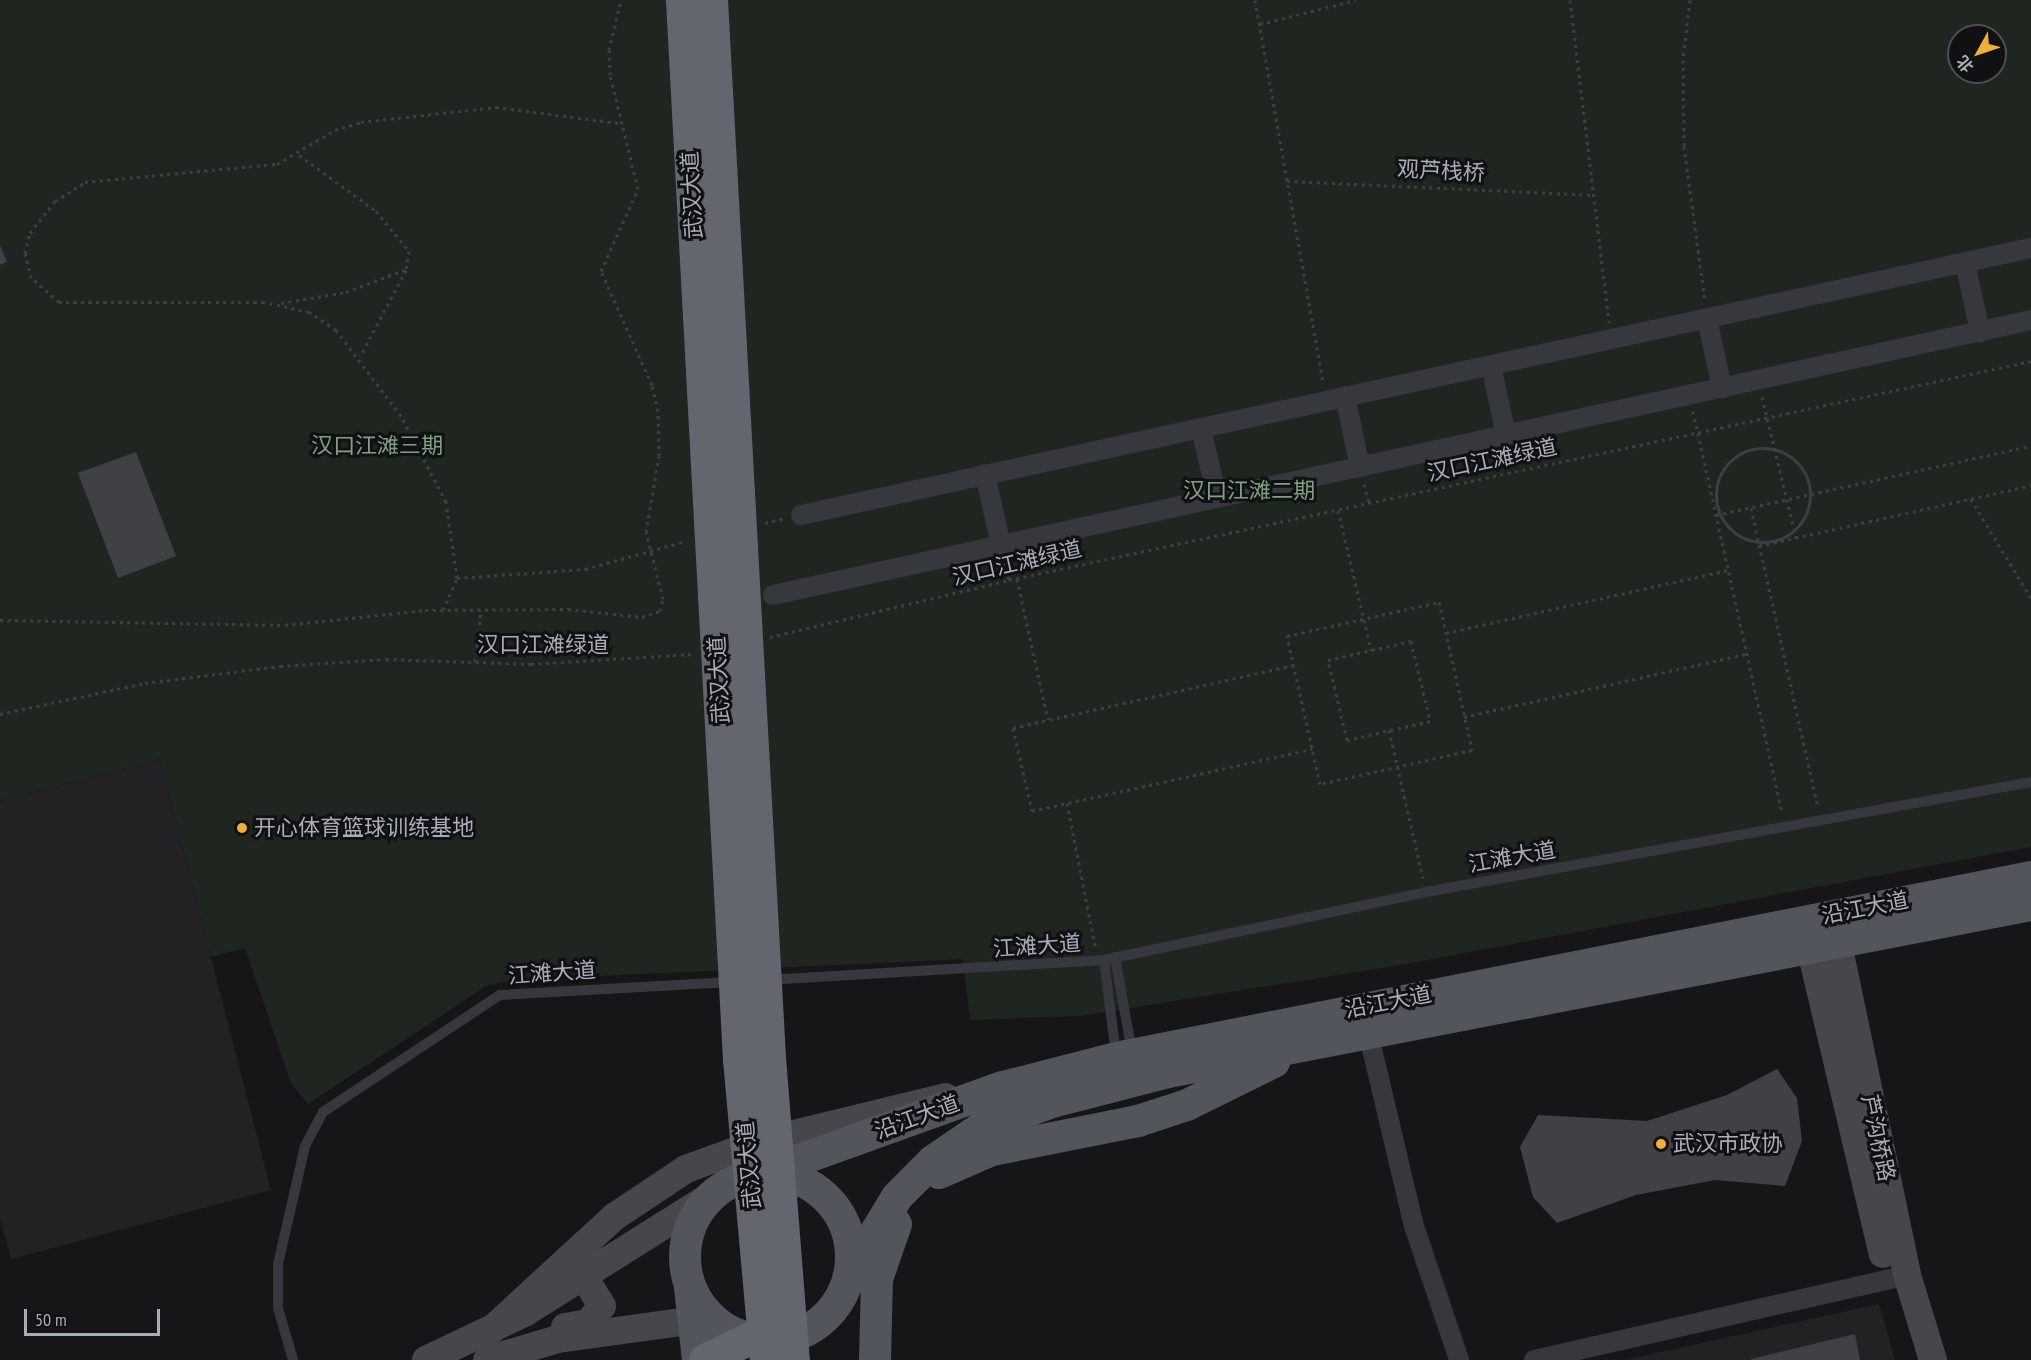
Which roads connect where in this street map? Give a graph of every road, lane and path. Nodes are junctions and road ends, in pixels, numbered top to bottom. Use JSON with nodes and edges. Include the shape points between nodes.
{"nodes":[{"id":1,"x":621,"y":0,"type":"edge"},
{"id":2,"x":682,"y":0,"type":"edge"},
{"id":3,"x":711,"y":0,"type":"edge"},
{"id":4,"x":1255,"y":0,"type":"edge"},
{"id":5,"x":1356,"y":0,"type":"edge"},
{"id":6,"x":1570,"y":0,"type":"edge"},
{"id":7,"x":1690,"y":0,"type":"edge"},
{"id":8,"x":1260,"y":24,"type":"junction"},
{"id":9,"x":618,"y":123,"type":"junction"},
{"id":10,"x":299,"y":155,"type":"junction"},
{"id":11,"x":1287,"y":181,"type":"junction"},
{"id":12,"x":1593,"y":195,"type":"junction"},
{"id":13,"x":2031,"y":248,"type":"edge"},
{"id":14,"x":1965,"y":262,"type":"junction"},
{"id":15,"x":406,"y":270,"type":"junction"},
{"id":16,"x":279,"y":304,"type":"junction"},
{"id":17,"x":1707,"y":319,"type":"junction"},
{"id":18,"x":2031,"y":320,"type":"edge"},
{"id":19,"x":1608,"y":322,"type":"dead end"},
{"id":20,"x":1980,"y":332,"type":"junction"},
{"id":21,"x":360,"y":357,"type":"junction"},
{"id":22,"x":2031,"y":361,"type":"edge"},
{"id":23,"x":1491,"y":366,"type":"junction"},
{"id":24,"x":1322,"y":380,"type":"dead end"},
{"id":25,"x":1722,"y":388,"type":"junction"},
{"id":26,"x":1345,"y":396,"type":"junction"},
{"id":27,"x":1767,"y":418,"type":"junction"},
{"id":28,"x":1201,"y":428,"type":"junction"},
{"id":29,"x":1698,"y":433,"type":"junction"},
{"id":30,"x":1506,"y":435,"type":"junction"},
{"id":31,"x":2031,"y":446,"type":"edge"},
{"id":32,"x":1775,"y":451,"type":"junction"},
{"id":33,"x":1360,"y":467,"type":"junction"},
{"id":34,"x":985,"y":474,"type":"junction"},
{"id":35,"x":2031,"y":485,"type":"edge"},
{"id":36,"x":1810,"y":495,"type":"junction"},
{"id":37,"x":1217,"y":498,"type":"junction"},
{"id":38,"x":1971,"y":499,"type":"junction"},
{"id":39,"x":1787,"y":500,"type":"junction"},
{"id":40,"x":1751,"y":508,"type":"junction"},
{"id":41,"x":1338,"y":510,"type":"junction"},
{"id":42,"x":801,"y":515,"type":"joint"},
{"id":43,"x":1718,"y":515,"type":"junction"},
{"id":44,"x":755,"y":525,"type":"dead end"},
{"id":45,"x":1794,"y":531,"type":"junction"},
{"id":46,"x":1796,"y":538,"type":"junction"},
{"id":47,"x":696,"y":539,"type":"dead end"},
{"id":48,"x":1759,"y":544,"type":"junction"},
{"id":49,"x":1001,"y":545,"type":"junction"},
{"id":50,"x":650,"y":550,"type":"junction"},
{"id":51,"x":1728,"y":570,"type":"junction"},
{"id":52,"x":457,"y":578,"type":"junction"},
{"id":53,"x":1017,"y":579,"type":"junction"},
{"id":54,"x":773,"y":595,"type":"dead end"},
{"id":55,"x":2031,"y":598,"type":"edge"},
{"id":56,"x":481,"y":609,"type":"junction"},
{"id":57,"x":443,"y":610,"type":"junction"},
{"id":58,"x":1364,"y":619,"type":"junction"},
{"id":59,"x":0,"y":620,"type":"edge"},
{"id":60,"x":1445,"y":633,"type":"junction"},
{"id":61,"x":763,"y":639,"type":"dead end"},
{"id":62,"x":1371,"y":650,"type":"junction"},
{"id":63,"x":701,"y":653,"type":"dead end"},
{"id":64,"x":1748,"y":654,"type":"junction"},
{"id":65,"x":475,"y":662,"type":"junction"},
{"id":66,"x":1294,"y":665,"type":"junction"},
{"id":67,"x":0,"y":714,"type":"edge"},
{"id":68,"x":1464,"y":717,"type":"junction"},
{"id":69,"x":1048,"y":720,"type":"junction"},
{"id":70,"x":1389,"y":730,"type":"junction"},
{"id":71,"x":1312,"y":749,"type":"junction"},
{"id":72,"x":1397,"y":767,"type":"junction"},
{"id":73,"x":2031,"y":782,"type":"edge"},
{"id":74,"x":1067,"y":803,"type":"junction"},
{"id":75,"x":1821,"y":823,"type":"junction"},
{"id":76,"x":1786,"y":829,"type":"junction"},
{"id":77,"x":2031,"y":877,"type":"edge"},
{"id":78,"x":1426,"y":892,"type":"junction"},
{"id":79,"x":2031,"y":905,"type":"edge"},
{"id":80,"x":1821,"y":931,"type":"junction"},
{"id":81,"x":1106,"y":959,"type":"junction"},
{"id":82,"x":755,"y":981,"type":"dead end"},
{"id":83,"x":743,"y":982,"type":"dead end"},
{"id":84,"x":1368,"y":1032,"type":"junction"},
{"id":85,"x":1311,"y":1044,"type":"junction"},
{"id":86,"x":1124,"y":1056,"type":"junction"},
{"id":87,"x":1003,"y":1087,"type":"junction"},
{"id":88,"x":758,"y":1175,"type":"junction"},
{"id":89,"x":924,"y":1180,"type":"junction"},
{"id":90,"x":718,"y":1191,"type":"junction"},
{"id":91,"x":897,"y":1197,"type":"junction"},
{"id":92,"x":849,"y":1276,"type":"junction"},
{"id":93,"x":584,"y":1277,"type":"junction"},
{"id":94,"x":1898,"y":1277,"type":"junction"},
{"id":95,"x":703,"y":1319,"type":"junction"},
{"id":96,"x":489,"y":1332,"type":"junction"},
{"id":97,"x":519,"y":1349,"type":"junction"},
{"id":98,"x":758,"y":1349,"type":"edge"},
{"id":99,"x":293,"y":1360,"type":"edge"},
{"id":100,"x":426,"y":1360,"type":"edge"},
{"id":101,"x":487,"y":1360,"type":"edge"},
{"id":102,"x":698,"y":1360,"type":"edge"},
{"id":103,"x":705,"y":1360,"type":"edge"},
{"id":104,"x":793,"y":1360,"type":"edge"},
{"id":105,"x":874,"y":1360,"type":"edge"},
{"id":106,"x":1458,"y":1360,"type":"edge"},
{"id":107,"x":1534,"y":1360,"type":"edge"},
{"id":108,"x":1913,"y":1360,"type":"edge"},
{"id":109,"x":1933,"y":1360,"type":"edge"}],
"edges":[{"from":1,"to":9,"type":"path","via":[[609,50]]},
{"from":2,"to":98,"type":"highway","name":"武汉大道","bridge":true},
{"from":3,"to":104,"type":"highway","name":"武汉大道","bridge":true,"via":[[768,1046]]},
{"from":4,"to":8,"type":"path"},
{"from":5,"to":8,"type":"path"},
{"from":6,"to":12,"type":"path"},
{"from":7,"to":17,"type":"path","via":[[1683,60],[1684,146]]},
{"from":8,"to":11,"type":"path"},
{"from":9,"to":10,"type":"path","via":[[496,107],[350,124]]},
{"from":9,"to":50,"type":"path","via":[[633,152],[638,189],[601,271],[652,385],[658,411],[659,456],[646,532]]},
{"from":10,"to":15,"type":"path","via":[[393,226],[409,251]]},
{"from":10,"to":16,"type":"path","via":[[277,165],[85,182],[46,208],[27,242],[31,278],[59,302]]},
{"from":11,"to":12,"type":"path","name":"观芦栈桥"},
{"from":11,"to":24,"type":"path"},
{"from":12,"to":19,"type":"path"},
{"from":13,"to":14,"type":"street"},
{"from":14,"to":17,"type":"street"},
{"from":14,"to":20,"type":"street"},
{"from":15,"to":16,"type":"path","via":[[345,291]]},
{"from":15,"to":21,"type":"path"},
{"from":16,"to":21,"type":"path","via":[[317,316]]},
{"from":17,"to":23,"type":"street"},
{"from":17,"to":25,"type":"street"},
{"from":18,"to":20,"type":"street"},
{"from":20,"to":25,"type":"street"},
{"from":21,"to":52,"type":"path","via":[[435,474],[456,540]]},
{"from":22,"to":27,"type":"path","name":"汉口江滩绿道"},
{"from":23,"to":26,"type":"street"},
{"from":23,"to":30,"type":"street"},
{"from":25,"to":30,"type":"street"},
{"from":26,"to":28,"type":"street"},
{"from":26,"to":33,"type":"street"},
{"from":27,"to":29,"type":"path","name":"汉口江滩绿道"},
{"from":27,"to":32,"type":"path"},
{"from":28,"to":34,"type":"street"},
{"from":28,"to":37,"type":"street"},
{"from":29,"to":41,"type":"path","name":"汉口江滩绿道"},
{"from":29,"to":43,"type":"path"},
{"from":30,"to":33,"type":"street"},
{"from":31,"to":36,"type":"path"},
{"from":32,"to":36,"type":"path","via":[[1799,465]]},
{"from":32,"to":39,"type":"path"},
{"from":32,"to":43,"type":"path","via":[[1747,451],[1729,464],[1718,483]]},
{"from":33,"to":37,"type":"street"},
{"from":34,"to":42,"type":"street"},
{"from":34,"to":49,"type":"street"},
{"from":35,"to":38,"type":"path"},
{"from":36,"to":39,"type":"path"},
{"from":36,"to":45,"type":"path","via":[[1804,518]]},
{"from":37,"to":49,"type":"street"},
{"from":38,"to":46,"type":"path"},
{"from":38,"to":55,"type":"path"},
{"from":39,"to":40,"type":"path"},
{"from":39,"to":45,"type":"path"},
{"from":40,"to":43,"type":"path"},
{"from":40,"to":48,"type":"path"},
{"from":41,"to":53,"type":"path","name":"汉口江滩绿道"},
{"from":41,"to":58,"type":"path"},
{"from":42,"to":44,"type":"path"},
{"from":43,"to":48,"type":"path","via":[[1736,534]]},
{"from":43,"to":51,"type":"path"},
{"from":45,"to":46,"type":"path"},
{"from":45,"to":48,"type":"path"},
{"from":46,"to":48,"type":"path"},
{"from":47,"to":50,"type":"path"},
{"from":48,"to":75,"type":"path"},
{"from":49,"to":54,"type":"street"},
{"from":50,"to":52,"type":"path","via":[[585,569]]},
{"from":50,"to":56,"type":"path","via":[[663,599],[655,615]]},
{"from":51,"to":60,"type":"path"},
{"from":51,"to":64,"type":"path"},
{"from":52,"to":57,"type":"path"},
{"from":53,"to":61,"type":"path","name":"汉口江滩绿道"},
{"from":53,"to":69,"type":"path"},
{"from":56,"to":57,"type":"path"},
{"from":56,"to":65,"type":"path"},
{"from":57,"to":59,"type":"path","via":[[285,625]]},
{"from":58,"to":60,"type":"path","via":[[1439,602]]},
{"from":58,"to":62,"type":"path"},
{"from":58,"to":66,"type":"path","via":[[1287,636]]},
{"from":60,"to":68,"type":"path"},
{"from":62,"to":70,"type":"path","via":[[1411,641],[1430,721]]},
{"from":62,"to":70,"type":"path","via":[[1328,660],[1347,740]]},
{"from":63,"to":65,"type":"path","name":"汉口江滩绿道","via":[[602,662]]},
{"from":64,"to":68,"type":"path"},
{"from":64,"to":76,"type":"path"},
{"from":65,"to":67,"type":"path","name":"汉口江滩绿道","via":[[386,659],[280,666],[145,683]]},
{"from":66,"to":69,"type":"path"},
{"from":66,"to":71,"type":"path"},
{"from":68,"to":72,"type":"path","via":[[1472,750]]},
{"from":69,"to":74,"type":"path","via":[[1013,728],[1032,811]]},
{"from":70,"to":72,"type":"path"},
{"from":71,"to":72,"type":"path","via":[[1320,784]]},
{"from":71,"to":74,"type":"path"},
{"from":72,"to":78,"type":"path"},
{"from":73,"to":75,"type":"lane","name":"江滩大道"},
{"from":74,"to":81,"type":"path"},
{"from":75,"to":76,"type":"lane","name":"江滩大道"},
{"from":76,"to":78,"type":"lane","name":"江滩大道"},
{"from":77,"to":80,"type":"main road","name":"沿江大道"},
{"from":78,"to":81,"type":"lane","name":"江滩大道"},
{"from":79,"to":80,"type":"main road","name":"沿江大道"},
{"from":80,"to":84,"type":"main road","name":"沿江大道"},
{"from":80,"to":86,"type":"main road","name":"沿江大道"},
{"from":80,"to":94,"type":"main road","name":"芦沟桥路"},
{"from":81,"to":82,"type":"lane","name":"江滩大道"},
{"from":81,"to":86,"type":"lane"},
{"from":81,"to":86,"type":"lane"},
{"from":83,"to":99,"type":"lane","name":"江滩大道","via":[[500,995],[323,1112],[305,1146],[278,1264],[279,1316]]},
{"from":84,"to":85,"type":"main road","name":"沿江大道"},
{"from":84,"to":106,"type":"street","via":[[1414,1226]]},
{"from":85,"to":89,"type":"main road","via":[[1187,1105],[1138,1121],[992,1150]]},
{"from":85,"to":91,"type":"main road","name":"沿江大道","via":[[1143,1077],[1010,1116],[949,1149]]},
{"from":86,"to":87,"type":"main road","name":"沿江大道"},
{"from":87,"to":88,"type":"main road","name":"沿江大道"},
{"from":87,"to":96,"type":"main road","via":[[900,1106],[710,1157],[614,1217]]},
{"from":88,"to":90,"type":"main road"},
{"from":88,"to":92,"type":"main road","via":[[800,1181],[834,1207],[848,1233]]},
{"from":89,"to":91,"type":"main road"},
{"from":89,"to":105,"type":"main road","via":[[882,1254]]},
{"from":90,"to":93,"type":"main road","via":[[690,1204]]},
{"from":90,"to":95,"type":"main road","via":[[692,1225],[686,1253],[689,1281]]},
{"from":91,"to":92,"type":"main road","name":"沿江大道"},
{"from":92,"to":98,"type":"main road","via":[[838,1302],[818,1323]]},
{"from":93,"to":96,"type":"main road"},
{"from":93,"to":97,"type":"main road","via":[[600,1299],[597,1315],[583,1325],[540,1331]]},
{"from":94,"to":107,"type":"street"},
{"from":94,"to":108,"type":"main road","name":"芦沟桥路"},
{"from":94,"to":109,"type":"main road","name":"芦沟桥路"},
{"from":95,"to":97,"type":"main road"},
{"from":95,"to":98,"type":"main road"},
{"from":95,"to":102,"type":"main road"},
{"from":96,"to":100,"type":"main road"},
{"from":97,"to":101,"type":"main road"},
{"from":98,"to":103,"type":"highway"}]}
